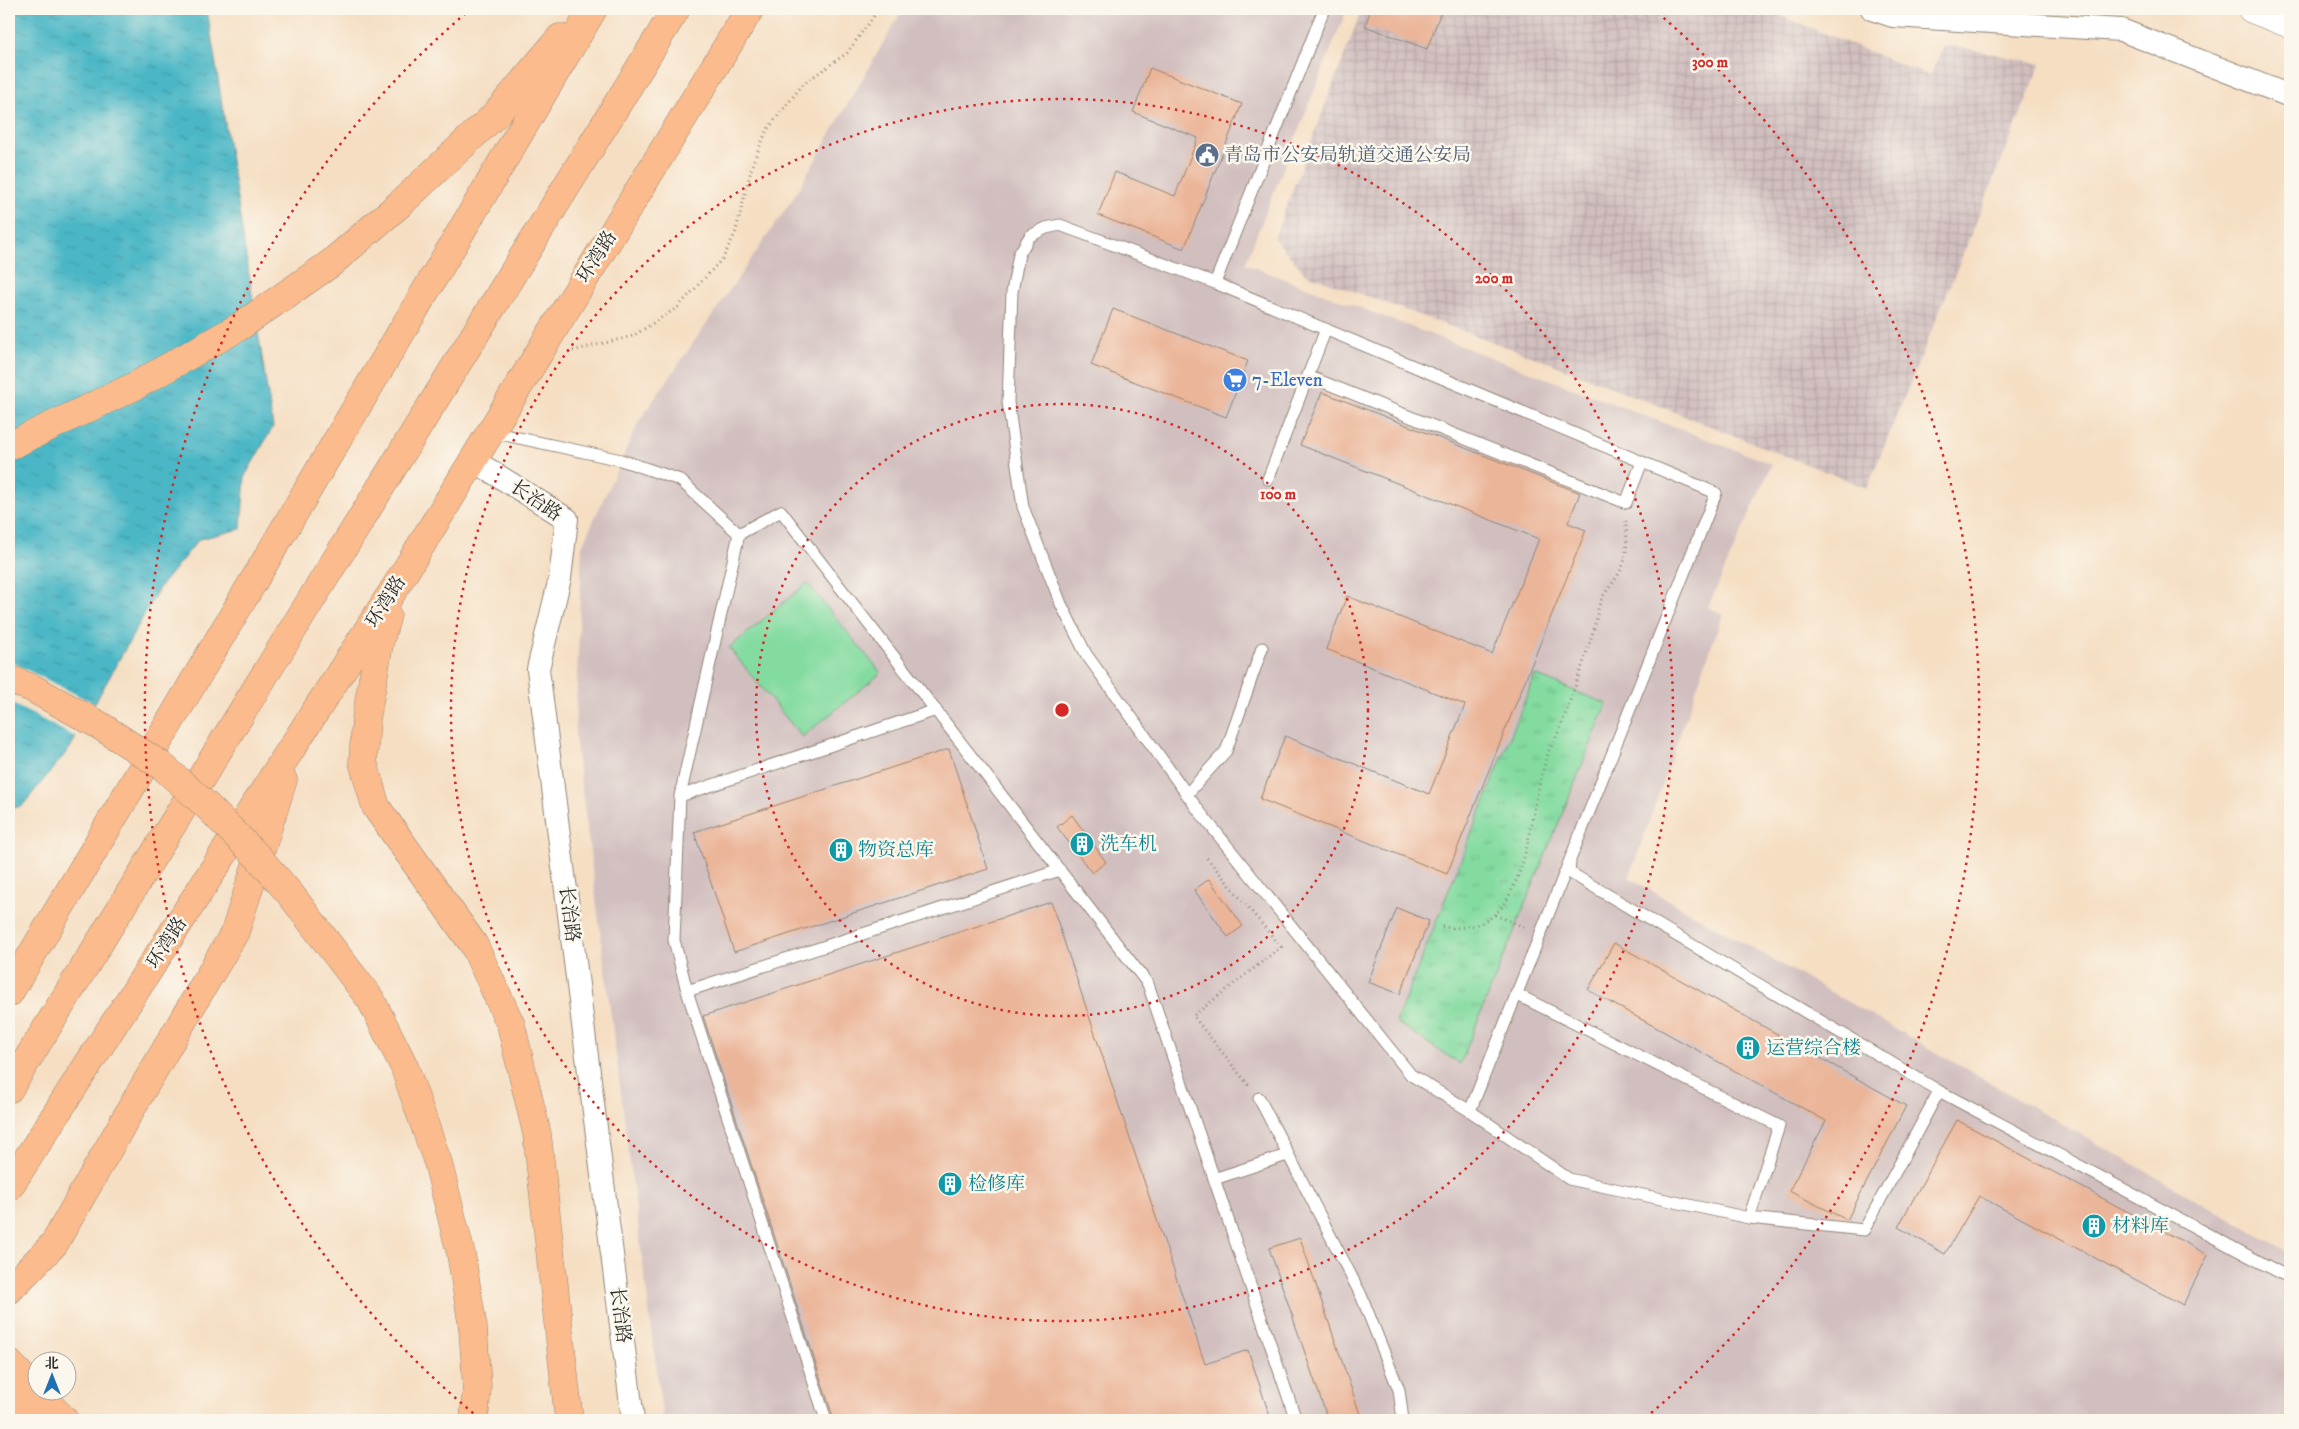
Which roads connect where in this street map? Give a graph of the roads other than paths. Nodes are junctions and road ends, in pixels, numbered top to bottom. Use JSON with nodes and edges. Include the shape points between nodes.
{"nodes":[{"id":1,"x":585,"y":9,"type":"edge"},
{"id":2,"x":593,"y":9,"type":"edge"},
{"id":3,"x":676,"y":9,"type":"edge"},
{"id":4,"x":750,"y":9,"type":"edge"},
{"id":5,"x":1324,"y":9,"type":"edge"},
{"id":6,"x":1872,"y":9,"type":"edge"},
{"id":7,"x":2252,"y":9,"type":"edge"},
{"id":8,"x":2290,"y":24,"type":"edge"},
{"id":9,"x":2290,"y":96,"type":"edge"},
{"id":10,"x":1215,"y":283,"type":"junction"},
{"id":11,"x":1326,"y":330,"type":"junction"},
{"id":12,"x":1308,"y":376,"type":"junction"},
{"id":13,"x":491,"y":432,"type":"junction"},
{"id":14,"x":9,"y":446,"type":"edge"},
{"id":15,"x":473,"y":460,"type":"junction"},
{"id":16,"x":1642,"y":462,"type":"junction"},
{"id":17,"x":1268,"y":479,"type":"dead end"},
{"id":18,"x":739,"y":534,"type":"junction"},
{"id":19,"x":396,"y":586,"type":"junction"},
{"id":20,"x":1262,"y":648,"type":"dead end"},
{"id":21,"x":9,"y":679,"type":"edge"},
{"id":22,"x":936,"y":710,"type":"junction"},
{"id":23,"x":294,"y":746,"type":"junction"},
{"id":24,"x":1187,"y":794,"type":"junction"},
{"id":25,"x":680,"y":796,"type":"junction"},
{"id":26,"x":1571,"y":858,"type":"junction"},
{"id":27,"x":1060,"y":870,"type":"junction"},
{"id":28,"x":687,"y":991,"type":"junction"},
{"id":29,"x":9,"y":993,"type":"edge"},
{"id":30,"x":1516,"y":994,"type":"junction"},
{"id":31,"x":9,"y":1089,"type":"edge"},
{"id":32,"x":1939,"y":1091,"type":"junction"},
{"id":33,"x":1259,"y":1098,"type":"road end"},
{"id":34,"x":1470,"y":1111,"type":"junction"},
{"id":35,"x":1287,"y":1154,"type":"junction"},
{"id":36,"x":1214,"y":1179,"type":"junction"},
{"id":37,"x":9,"y":1187,"type":"edge"},
{"id":38,"x":1749,"y":1218,"type":"junction"},
{"id":39,"x":2290,"y":1278,"type":"edge"},
{"id":40,"x":9,"y":1290,"type":"edge"},
{"id":41,"x":9,"y":1363,"type":"edge"},
{"id":42,"x":9,"y":1396,"type":"edge"},
{"id":43,"x":569,"y":1415,"type":"edge"},
{"id":44,"x":35,"y":1420,"type":"edge"},
{"id":45,"x":64,"y":1420,"type":"edge"},
{"id":46,"x":474,"y":1420,"type":"edge"},
{"id":47,"x":633,"y":1420,"type":"edge"},
{"id":48,"x":826,"y":1420,"type":"edge"},
{"id":49,"x":1296,"y":1420,"type":"edge"},
{"id":50,"x":1403,"y":1420,"type":"edge"}],
"edges":[{"from":1,"to":14,"type":"highway","via":[[496,114],[330,264],[239,328],[135,386]]},
{"from":2,"to":29,"type":"highway"},
{"from":3,"to":31,"type":"highway"},
{"from":4,"to":13,"type":"highway","name":"环湾路"},
{"from":5,"to":10,"type":"lane"},
{"from":6,"to":9,"type":"street","via":[[1893,16],[2121,30]]},
{"from":7,"to":8,"type":"street"},
{"from":10,"to":11,"type":"lane"},
{"from":10,"to":24,"type":"lane","via":[[1060,225],[1030,236],[1019,254],[1012,292],[1008,402],[1023,506],[1061,604],[1086,654]]},
{"from":11,"to":12,"type":"lane"},
{"from":11,"to":16,"type":"lane"},
{"from":12,"to":16,"type":"lane","via":[[1626,503]]},
{"from":12,"to":17,"type":"lane"},
{"from":13,"to":15,"type":"highway","name":"环湾路"},
{"from":13,"to":18,"type":"lane","via":[[621,460],[680,480]]},
{"from":15,"to":19,"type":"highway","name":"环湾路"},
{"from":15,"to":47,"type":"street","name":"长治路","via":[[567,519],[560,578],[538,669]]},
{"from":16,"to":26,"type":"lane","via":[[1716,493]]},
{"from":18,"to":22,"type":"lane","via":[[781,511]]},
{"from":18,"to":25,"type":"lane"},
{"from":19,"to":23,"type":"highway","name":"环湾路"},
{"from":19,"to":43,"type":"highway","via":[[378,644],[363,762],[376,807],[474,945],[511,1025],[537,1134]]},
{"from":20,"to":24,"type":"lane","via":[[1226,751]]},
{"from":21,"to":46,"type":"highway","bridge":true,"via":[[99,724],[162,766],[206,805],[291,895],[371,1000],[404,1066],[438,1163],[461,1254],[473,1328],[477,1388]]},
{"from":22,"to":25,"type":"lane"},
{"from":22,"to":27,"type":"lane"},
{"from":23,"to":37,"type":"highway","name":"环湾路"},
{"from":23,"to":40,"type":"highway","via":[[235,932],[54,1244]]},
{"from":24,"to":34,"type":"lane","via":[[1410,1075]]},
{"from":25,"to":28,"type":"lane","via":[[674,940]]},
{"from":26,"to":30,"type":"lane"},
{"from":26,"to":32,"type":"lane","via":[[1569,872]]},
{"from":27,"to":28,"type":"lane"},
{"from":27,"to":36,"type":"lane","via":[[1148,984]]},
{"from":28,"to":48,"type":"lane"},
{"from":30,"to":34,"type":"lane"},
{"from":30,"to":38,"type":"lane","via":[[1779,1126]]},
{"from":32,"to":38,"type":"lane","via":[[1864,1230]]},
{"from":32,"to":39,"type":"lane"},
{"from":33,"to":35,"type":"lane"},
{"from":34,"to":38,"type":"lane","via":[[1570,1179]]},
{"from":35,"to":36,"type":"lane"},
{"from":35,"to":50,"type":"lane","via":[[1361,1295],[1399,1390]]},
{"from":36,"to":49,"type":"lane"},
{"from":41,"to":45,"type":"highway"},
{"from":42,"to":44,"type":"highway"}]}
